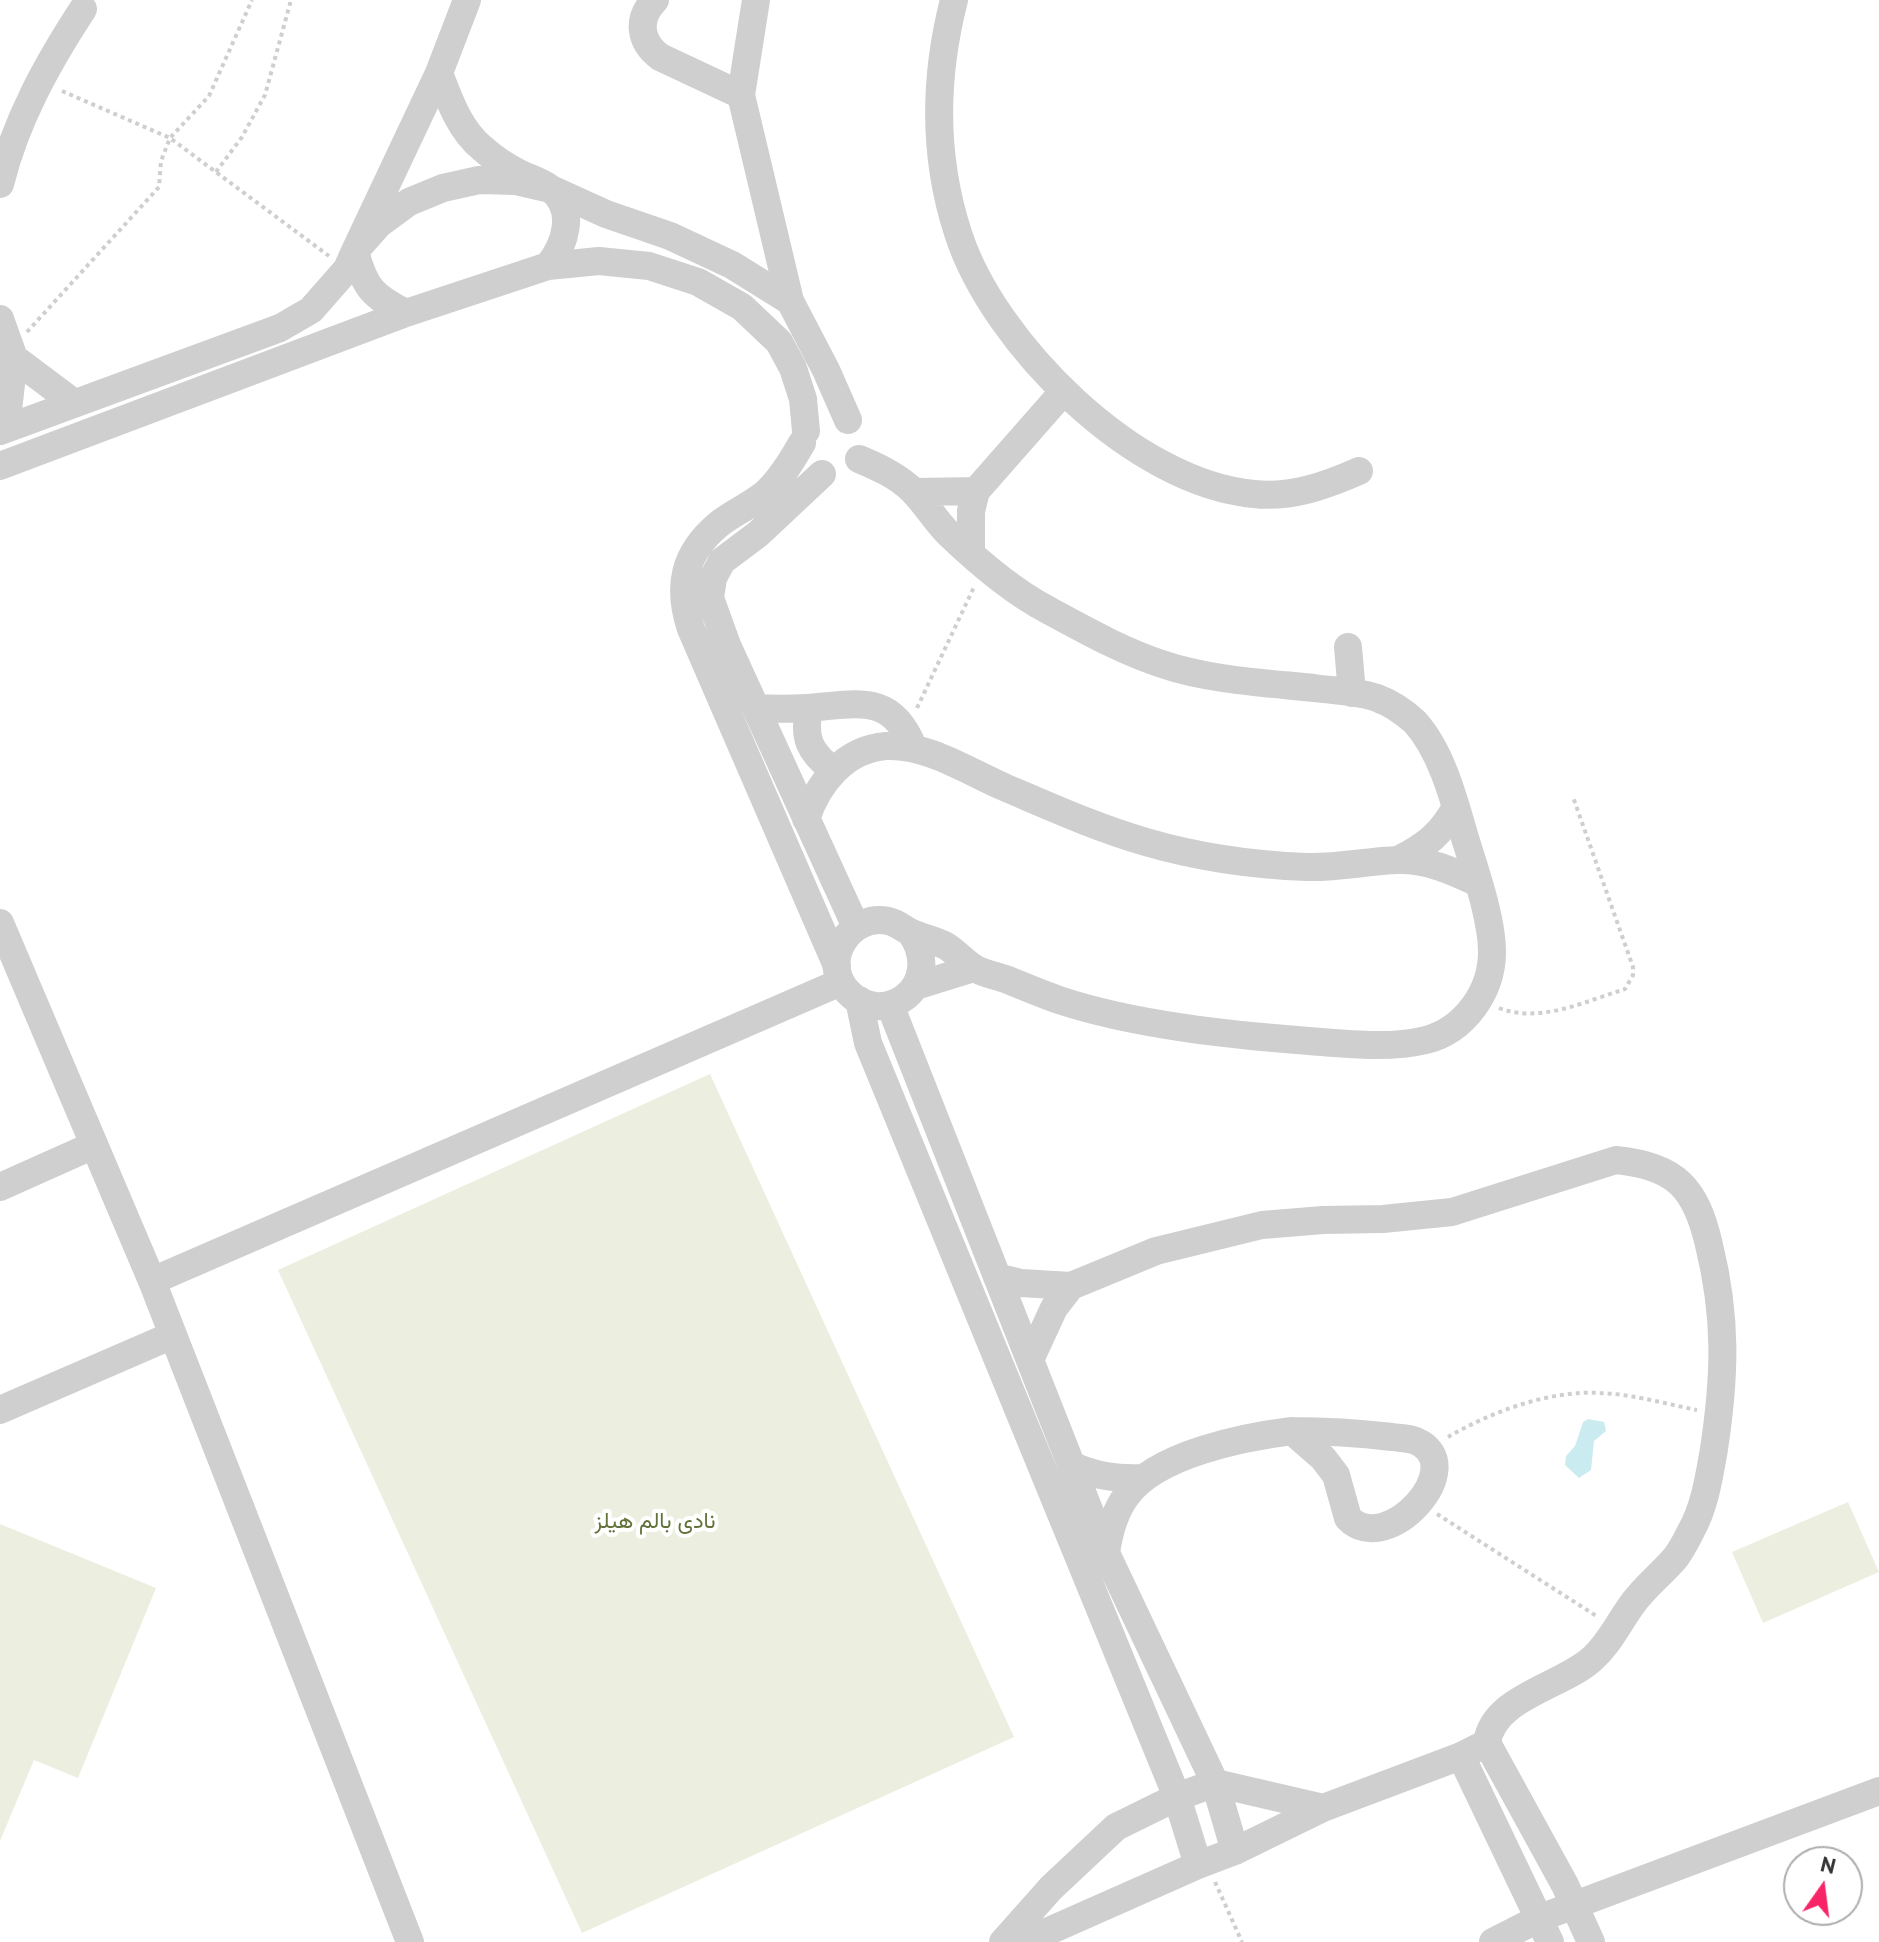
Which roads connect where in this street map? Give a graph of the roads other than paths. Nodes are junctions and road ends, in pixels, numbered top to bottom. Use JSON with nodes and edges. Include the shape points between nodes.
{"nodes":[{"id":1,"x":467,"y":0,"type":"edge"},
{"id":2,"x":655,"y":0,"type":"edge"},
{"id":3,"x":756,"y":0,"type":"edge"},
{"id":4,"x":954,"y":0,"type":"edge"},
{"id":5,"x":83,"y":9,"type":"dead end"},
{"id":6,"x":439,"y":73,"type":"junction"},
{"id":7,"x":741,"y":95,"type":"junction"},
{"id":8,"x":0,"y":184,"type":"edge"},
{"id":9,"x":551,"y":189,"type":"junction"},
{"id":10,"x":351,"y":260,"type":"junction"},
{"id":11,"x":548,"y":266,"type":"junction"},
{"id":12,"x":790,"y":301,"type":"junction"},
{"id":13,"x":406,"y":313,"type":"junction"},
{"id":14,"x":0,"y":319,"type":"edge"},
{"id":15,"x":13,"y":354,"type":"junction"},
{"id":16,"x":1063,"y":392,"type":"junction"},
{"id":17,"x":74,"y":403,"type":"junction"},
{"id":18,"x":848,"y":420,"type":"junction"},
{"id":19,"x":3,"y":430,"type":"edge"},
{"id":20,"x":804,"y":437,"type":"junction"},
{"id":21,"x":859,"y":459,"type":"junction"},
{"id":22,"x":0,"y":466,"type":"edge"},
{"id":23,"x":1359,"y":471,"type":"dead end"},
{"id":24,"x":822,"y":474,"type":"junction"},
{"id":25,"x":976,"y":491,"type":"junction"},
{"id":26,"x":915,"y":492,"type":"junction"},
{"id":27,"x":978,"y":558,"type":"junction"},
{"id":28,"x":1348,"y":647,"type":"dead end"},
{"id":29,"x":1352,"y":693,"type":"junction"},
{"id":30,"x":756,"y":708,"type":"junction"},
{"id":31,"x":809,"y":708,"type":"junction"},
{"id":32,"x":910,"y":738,"type":"junction"},
{"id":33,"x":834,"y":771,"type":"junction"},
{"id":34,"x":1456,"y":807,"type":"junction"},
{"id":35,"x":806,"y":819,"type":"junction"},
{"id":36,"x":1400,"y":859,"type":"junction"},
{"id":37,"x":1478,"y":883,"type":"junction"},
{"id":38,"x":0,"y":923,"type":"edge"},
{"id":39,"x":856,"y":927,"type":"junction"},
{"id":40,"x":911,"y":933,"type":"junction"},
{"id":41,"x":974,"y":968,"type":"junction"},
{"id":42,"x":11,"y":978,"type":"edge"},
{"id":43,"x":846,"y":983,"type":"junction"},
{"id":44,"x":916,"y":986,"type":"junction"},
{"id":45,"x":890,"y":1005,"type":"junction"},
{"id":46,"x":94,"y":1145,"type":"junction"},
{"id":47,"x":0,"y":1187,"type":"edge"},
{"id":48,"x":997,"y":1277,"type":"junction"},
{"id":49,"x":152,"y":1281,"type":"junction"},
{"id":50,"x":1071,"y":1286,"type":"junction"},
{"id":51,"x":173,"y":1335,"type":"junction"},
{"id":52,"x":1030,"y":1360,"type":"junction"},
{"id":53,"x":0,"y":1410,"type":"edge"},
{"id":54,"x":1292,"y":1431,"type":"junction"},
{"id":55,"x":1360,"y":1433,"type":"junction"},
{"id":56,"x":1071,"y":1465,"type":"junction"},
{"id":57,"x":1336,"y":1475,"type":"junction"},
{"id":58,"x":1142,"y":1478,"type":"junction"},
{"id":59,"x":1106,"y":1553,"type":"junction"},
{"id":60,"x":1487,"y":1743,"type":"junction"},
{"id":61,"x":1461,"y":1756,"type":"junction"},
{"id":62,"x":1215,"y":1783,"type":"junction"},
{"id":63,"x":1879,"y":1791,"type":"edge"},
{"id":64,"x":1177,"y":1797,"type":"junction"},
{"id":65,"x":1323,"y":1808,"type":"junction"},
{"id":66,"x":1235,"y":1851,"type":"junction"},
{"id":67,"x":1202,"y":1864,"type":"junction"},
{"id":68,"x":1574,"y":1906,"type":"junction"},
{"id":69,"x":1545,"y":1930,"type":"edge"},
{"id":70,"x":410,"y":1942,"type":"edge"},
{"id":71,"x":1003,"y":1942,"type":"edge"},
{"id":72,"x":1024,"y":1942,"type":"edge"},
{"id":73,"x":1493,"y":1942,"type":"edge"},
{"id":74,"x":1591,"y":1942,"type":"edge"}],
"edges":[{"from":1,"to":6,"type":"street"},
{"from":2,"to":7,"type":"street","via":[[642,29],[651,50]]},
{"from":3,"to":7,"type":"street"},
{"from":4,"to":16,"type":"street","via":[[939,75],[940,156],[947,197],[964,249],[996,309]]},
{"from":5,"to":8,"type":"street","via":[[25,111]]},
{"from":6,"to":9,"type":"street","via":[[454,112],[479,146]]},
{"from":6,"to":10,"type":"street"},
{"from":7,"to":12,"type":"street"},
{"from":9,"to":10,"type":"street","via":[[503,180],[443,188],[409,202],[379,224]]},
{"from":9,"to":11,"type":"street","via":[[566,220],[559,253]]},
{"from":9,"to":12,"type":"street","via":[[695,247]]},
{"from":10,"to":13,"type":"street","via":[[380,301]]},
{"from":10,"to":17,"type":"street","via":[[311,310],[280,328]]},
{"from":11,"to":13,"type":"street"},
{"from":11,"to":20,"type":"street","via":[[599,261],[649,266],[698,282],[742,307],[779,342],[793,368],[803,399]]},
{"from":12,"to":18,"type":"street"},
{"from":13,"to":22,"type":"street"},
{"from":14,"to":15,"type":"street"},
{"from":15,"to":17,"type":"street"},
{"from":15,"to":19,"type":"street"},
{"from":16,"to":23,"type":"street","via":[[1140,450],[1219,489],[1291,493],[1326,486]]},
{"from":16,"to":25,"type":"street"},
{"from":17,"to":19,"type":"street"},
{"from":18,"to":20,"type":"street","via":[[824,417],[810,425]]},
{"from":18,"to":21,"type":"street","via":[[859,434]]},
{"from":20,"to":24,"type":"street","via":[[807,462]]},
{"from":20,"to":43,"type":"street","via":[[767,492],[705,537],[684,579],[683,605]]},
{"from":21,"to":24,"type":"street","via":[[847,472]]},
{"from":21,"to":26,"type":"street"},
{"from":24,"to":30,"type":"street","via":[[722,561],[713,578],[710,598],[715,617]]},
{"from":25,"to":26,"type":"street"},
{"from":25,"to":27,"type":"street","via":[[971,511]]},
{"from":26,"to":27,"type":"street","via":[[950,535]]},
{"from":27,"to":29,"type":"street","via":[[1037,604],[1164,665]]},
{"from":28,"to":29,"type":"street"},
{"from":29,"to":34,"type":"street","via":[[1374,697],[1413,721],[1427,739]]},
{"from":30,"to":31,"type":"street"},
{"from":30,"to":35,"type":"street"},
{"from":31,"to":32,"type":"street","via":[[864,703],[881,708]]},
{"from":31,"to":33,"type":"street","via":[[809,744]]},
{"from":32,"to":33,"type":"street","via":[[852,757]]},
{"from":32,"to":36,"type":"street","via":[[1069,815],[1146,842],[1227,860],[1309,868]]},
{"from":33,"to":35,"type":"street","via":[[813,797]]},
{"from":34,"to":36,"type":"street","via":[[1443,830]]},
{"from":34,"to":37,"type":"street"},
{"from":35,"to":39,"type":"street"},
{"from":36,"to":37,"type":"street","via":[[1431,863]]},
{"from":37,"to":41,"type":"street","via":[[1493,951],[1489,980],[1476,1006],[1455,1026],[1429,1039],[1350,1045],[1240,1036],[1063,1001]]},
{"from":38,"to":42,"type":"street"},
{"from":39,"to":40,"type":"street","via":[[884,920]]},
{"from":39,"to":43,"type":"street","via":[[838,951]]},
{"from":40,"to":41,"type":"street","via":[[945,946]]},
{"from":40,"to":44,"type":"street","via":[[923,958]]},
{"from":41,"to":44,"type":"street"},
{"from":42,"to":46,"type":"street"},
{"from":43,"to":45,"type":"street","via":[[874,1005]]},
{"from":43,"to":49,"type":"street"},
{"from":43,"to":64,"type":"street"},
{"from":44,"to":45,"type":"street"},
{"from":45,"to":48,"type":"street"},
{"from":46,"to":47,"type":"street"},
{"from":46,"to":49,"type":"street"},
{"from":48,"to":50,"type":"street"},
{"from":48,"to":52,"type":"street"},
{"from":49,"to":51,"type":"street"},
{"from":50,"to":52,"type":"street","via":[[1054,1308]]},
{"from":50,"to":60,"type":"street","via":[[1156,1251],[1262,1225],[1452,1212],[1616,1160],[1644,1163],[1669,1174],[1689,1192],[1702,1216],[1717,1275],[1723,1337],[1722,1398],[1706,1494],[1694,1527],[1592,1659],[1567,1678],[1519,1700],[1489,1730]]},
{"from":51,"to":53,"type":"street"},
{"from":51,"to":70,"type":"street"},
{"from":52,"to":56,"type":"street"},
{"from":54,"to":55,"type":"street"},
{"from":54,"to":57,"type":"street"},
{"from":54,"to":58,"type":"street","via":[[1240,1438]]},
{"from":55,"to":57,"type":"street"},
{"from":55,"to":57,"type":"street","via":[[1416,1441],[1433,1458],[1433,1481],[1418,1503],[1389,1524],[1364,1529],[1348,1518]]},
{"from":56,"to":58,"type":"street","via":[[1093,1475]]},
{"from":56,"to":59,"type":"street"},
{"from":58,"to":59,"type":"street","via":[[1116,1512]]},
{"from":59,"to":62,"type":"street"},
{"from":60,"to":61,"type":"street"},
{"from":60,"to":68,"type":"street"},
{"from":61,"to":65,"type":"street"},
{"from":61,"to":69,"type":"street"},
{"from":62,"to":64,"type":"street"},
{"from":62,"to":65,"type":"street"},
{"from":62,"to":66,"type":"street"},
{"from":63,"to":68,"type":"street"},
{"from":64,"to":67,"type":"street"},
{"from":64,"to":71,"type":"street","via":[[1116,1827]]},
{"from":65,"to":66,"type":"street"},
{"from":66,"to":67,"type":"street"},
{"from":67,"to":72,"type":"street"},
{"from":68,"to":69,"type":"street"},
{"from":68,"to":74,"type":"street"},
{"from":69,"to":73,"type":"street"}]}
